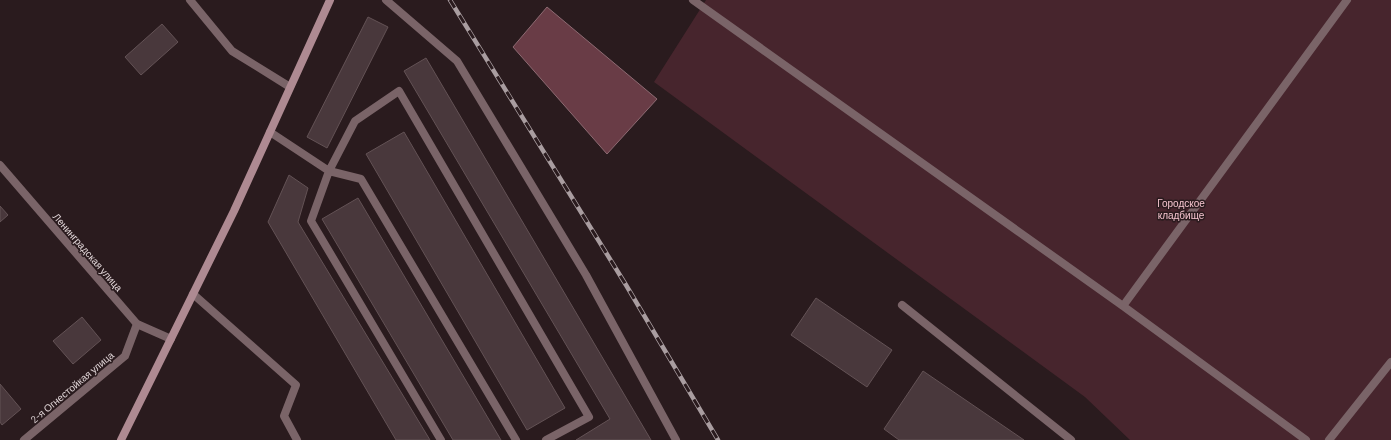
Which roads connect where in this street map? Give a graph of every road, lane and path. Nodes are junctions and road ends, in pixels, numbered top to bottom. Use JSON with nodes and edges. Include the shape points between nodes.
{"nodes":[{"id":1,"x":190,"y":0,"type":"edge"},
{"id":2,"x":330,"y":0,"type":"edge"},
{"id":3,"x":386,"y":0,"type":"edge"},
{"id":4,"x":693,"y":0,"type":"edge"},
{"id":5,"x":1347,"y":0,"type":"edge"},
{"id":6,"x":290,"y":87,"type":"junction"},
{"id":7,"x":270,"y":132,"type":"junction"},
{"id":8,"x":0,"y":166,"type":"edge"},
{"id":9,"x":329,"y":171,"type":"junction"},
{"id":10,"x":193,"y":294,"type":"junction"},
{"id":11,"x":902,"y":305,"type":"dead end"},
{"id":12,"x":1123,"y":306,"type":"junction"},
{"id":13,"x":137,"y":324,"type":"junction"},
{"id":14,"x":171,"y":339,"type":"junction"},
{"id":15,"x":1391,"y":362,"type":"edge"},
{"id":16,"x":24,"y":440,"type":"edge"},
{"id":17,"x":121,"y":440,"type":"edge"},
{"id":18,"x":297,"y":440,"type":"edge"},
{"id":19,"x":441,"y":440,"type":"edge"},
{"id":20,"x":516,"y":440,"type":"edge"},
{"id":21,"x":546,"y":440,"type":"edge"},
{"id":22,"x":676,"y":440,"type":"edge"},
{"id":23,"x":1071,"y":440,"type":"edge"},
{"id":24,"x":1306,"y":440,"type":"edge"},
{"id":25,"x":1329,"y":440,"type":"edge"}],
"edges":[{"from":1,"to":6,"type":"street","via":[[232,51]]},
{"from":2,"to":6,"type":"main road"},
{"from":3,"to":22,"type":"street","via":[[457,61],[586,275]]},
{"from":4,"to":12,"type":"street"},
{"from":5,"to":12,"type":"street"},
{"from":6,"to":7,"type":"main road"},
{"from":7,"to":9,"type":"street"},
{"from":7,"to":10,"type":"main road"},
{"from":8,"to":13,"type":"street","name":"Ленинградская улица"},
{"from":9,"to":19,"type":"street","via":[[311,221]]},
{"from":9,"to":20,"type":"street","via":[[361,179]]},
{"from":9,"to":21,"type":"street","via":[[355,121],[399,91],[589,417]]},
{"from":10,"to":14,"type":"main road"},
{"from":10,"to":18,"type":"street","via":[[296,385],[284,416]]},
{"from":11,"to":23,"type":"street"},
{"from":12,"to":24,"type":"street"},
{"from":13,"to":14,"type":"street","name":"Ленинградская улица"},
{"from":13,"to":16,"type":"street","name":"2-я Огнестойкая улица","via":[[124,356]]},
{"from":14,"to":17,"type":"main road"},
{"from":15,"to":25,"type":"street"}]}
